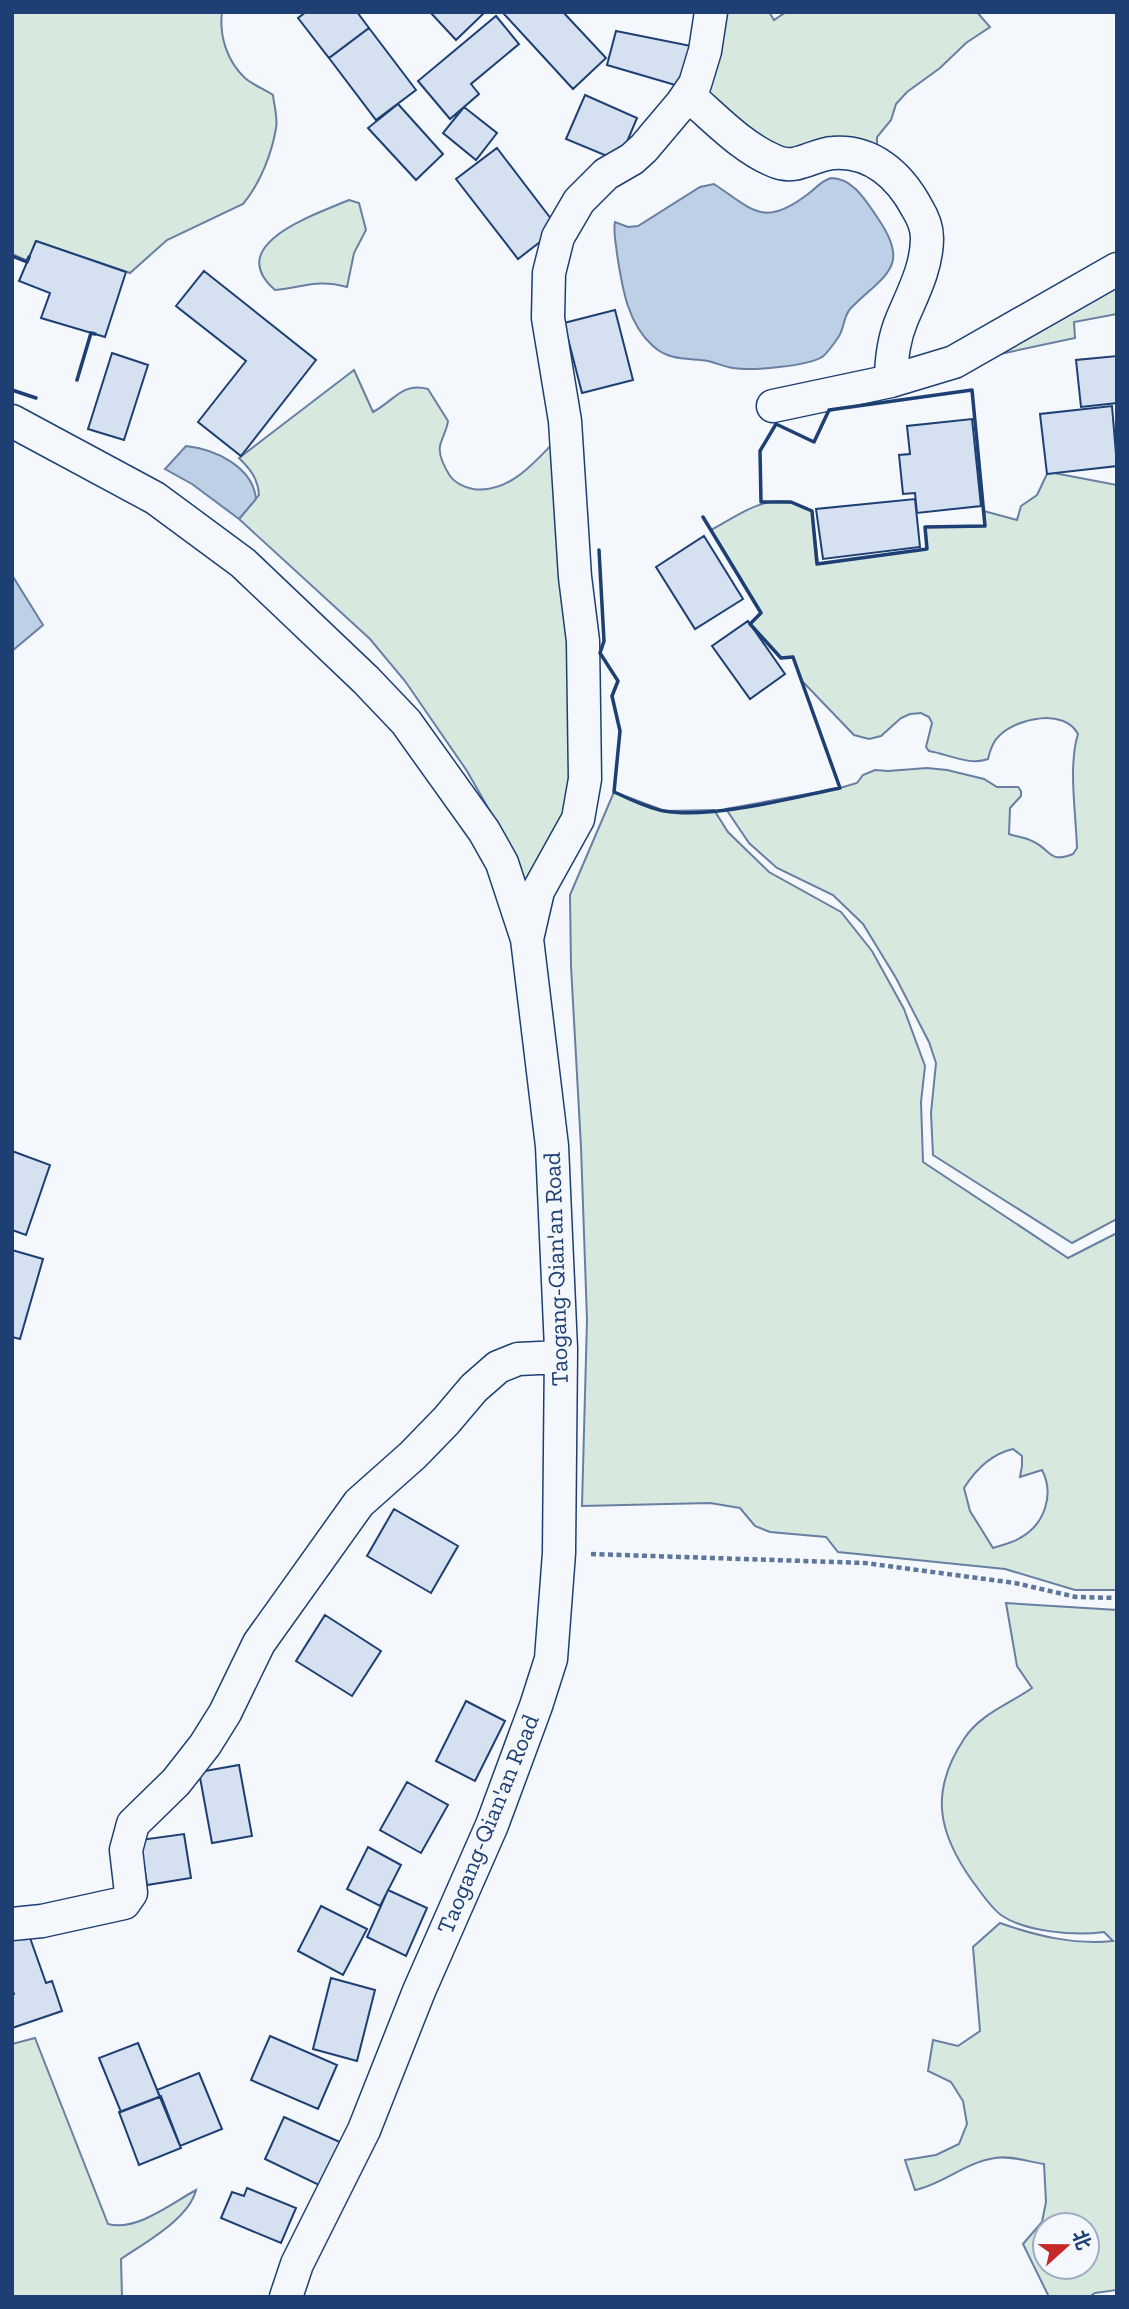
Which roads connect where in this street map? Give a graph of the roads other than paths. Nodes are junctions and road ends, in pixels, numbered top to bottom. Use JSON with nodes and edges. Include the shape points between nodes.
{"nodes":[{"id":1,"x":711,"y":12,"type":"edge"},
{"id":2,"x":688,"y":94,"type":"junction"},
{"id":3,"x":1117,"y":269,"type":"edge"},
{"id":4,"x":891,"y":381,"type":"junction"},
{"id":5,"x":773,"y":406,"type":"dead end"},
{"id":6,"x":12,"y":421,"type":"edge"},
{"id":7,"x":527,"y":939,"type":"junction"},
{"id":8,"x":561,"y":1357,"type":"junction"},
{"id":9,"x":12,"y":1924,"type":"edge"},
{"id":10,"x":286,"y":2297,"type":"edge"}],
"edges":[{"from":1,"to":2,"type":"street","via":[[705,51]]},
{"from":2,"to":4,"type":"street","via":[[754,150],[779,163],[801,163],[833,153],[863,156],[895,176],[911,196],[927,237],[920,278],[895,343]]},
{"from":2,"to":7,"type":"street","via":[[644,148],[606,174],[579,201],[558,237],[549,273],[548,318],[565,421],[583,641],[585,779],[578,819],[538,891]]},
{"from":3,"to":4,"type":"street","via":[[954,362]]},
{"from":4,"to":5,"type":"street"},
{"from":6,"to":7,"type":"street","name":"Taogang-Qian'an Road","via":[[155,498],[243,563],[366,680],[406,722],[484,831],[502,863]]},
{"from":7,"to":8,"type":"street","name":"Taogang-Qian'an Road","via":[[552,1146]]},
{"from":8,"to":9,"type":"street","via":[[518,1359],[498,1367],[359,1503],[258,1643],[205,1745],[134,1824],[126,1850],[131,1893],[124,1903]]},
{"from":8,"to":10,"type":"street","name":"Taogang-Qian'an Road","via":[[559,1553],[551,1659],[492,1825],[364,2130]]}]}
